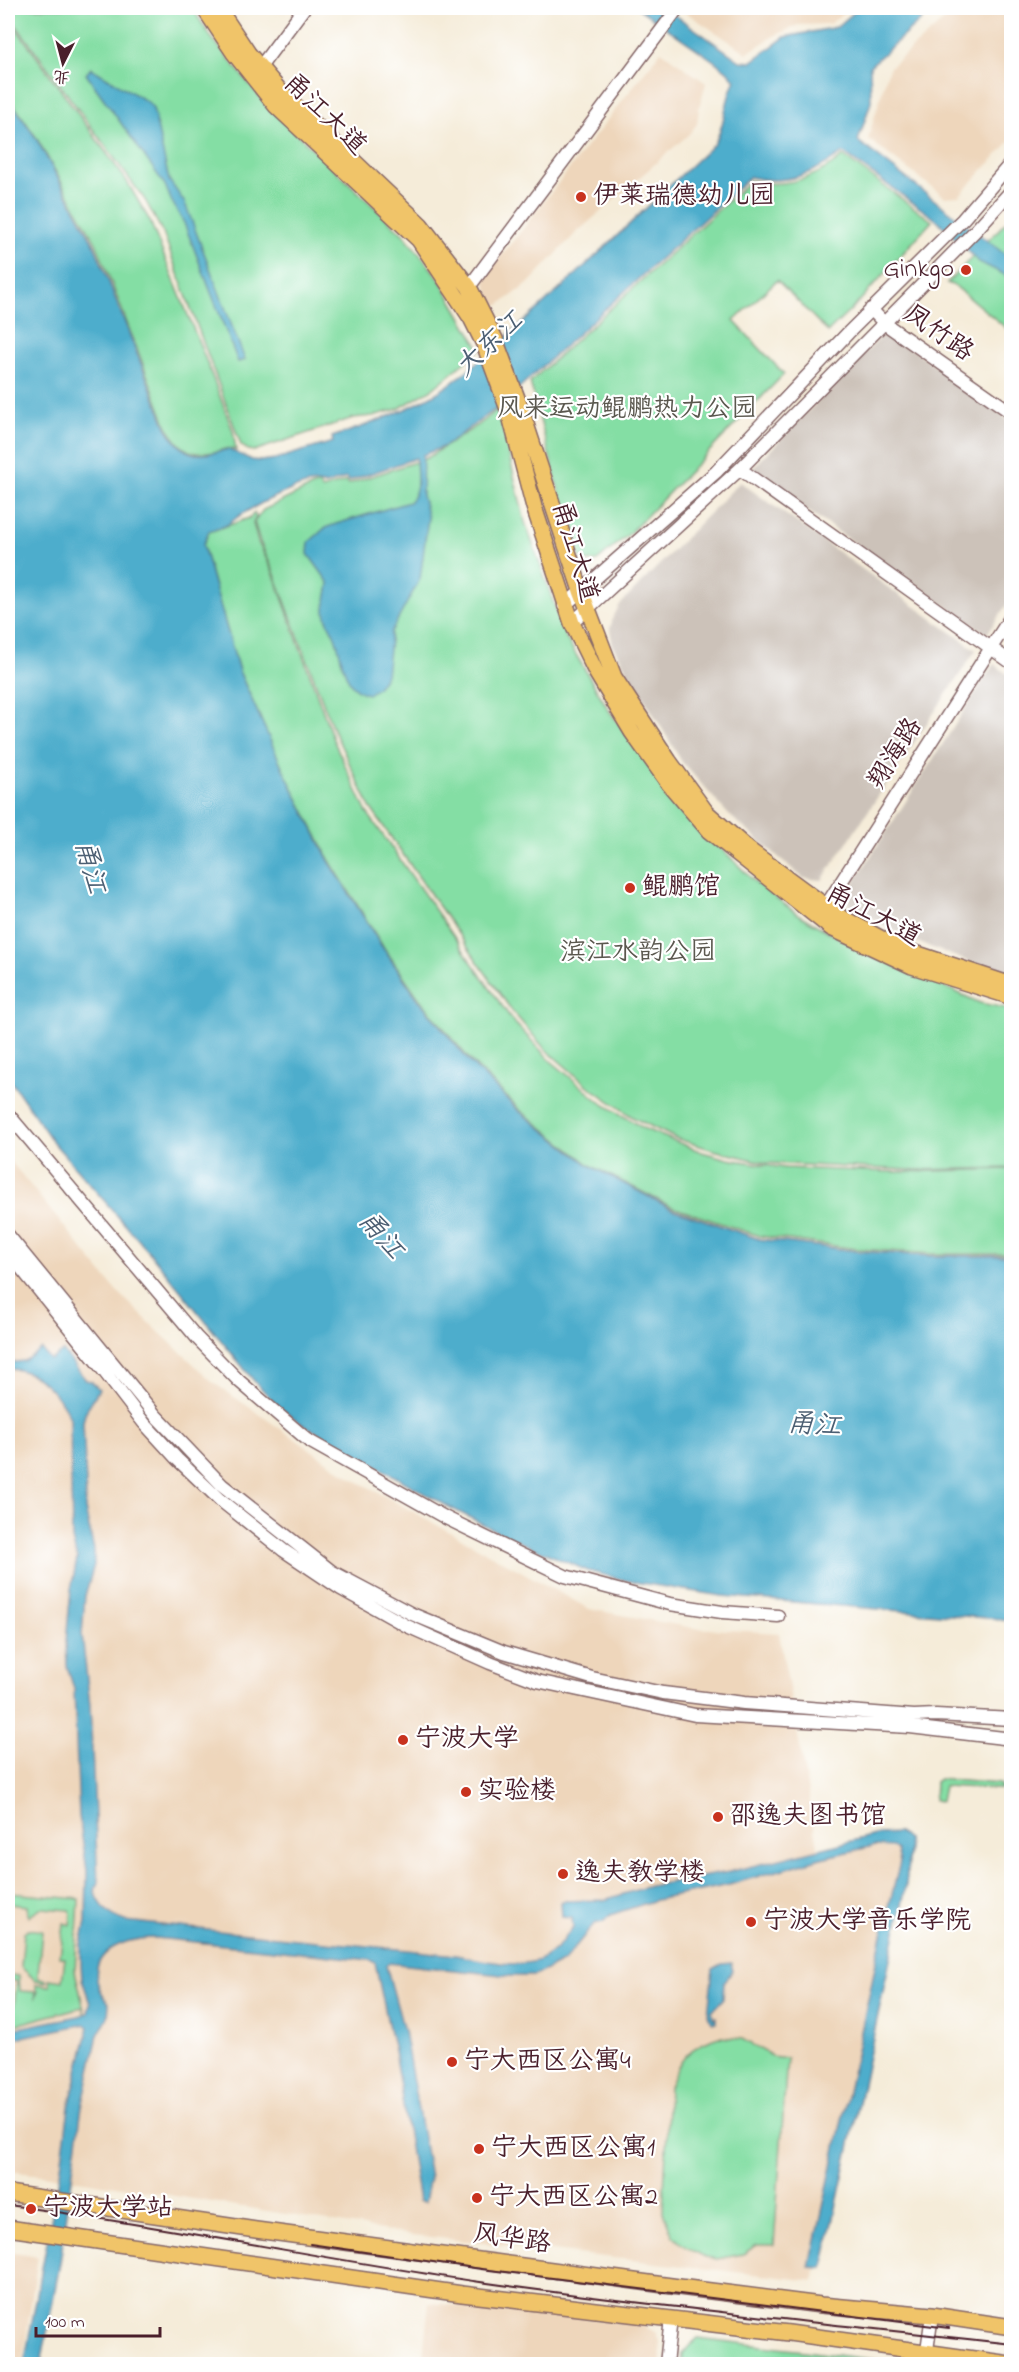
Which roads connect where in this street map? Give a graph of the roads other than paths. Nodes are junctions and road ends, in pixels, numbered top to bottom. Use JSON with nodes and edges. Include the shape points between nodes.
{"nodes":[{"id":1,"x":204,"y":8,"type":"edge"},
{"id":2,"x":218,"y":8,"type":"edge"},
{"id":3,"x":304,"y":8,"type":"edge"},
{"id":4,"x":678,"y":8,"type":"edge"},
{"id":5,"x":257,"y":72,"type":"junction"},
{"id":6,"x":1011,"y":162,"type":"edge"},
{"id":7,"x":1011,"y":192,"type":"edge"},
{"id":8,"x":469,"y":287,"type":"junction"},
{"id":9,"x":871,"y":309,"type":"junction"},
{"id":10,"x":884,"y":323,"type":"junction"},
{"id":11,"x":492,"y":350,"type":"junction"},
{"id":12,"x":514,"y":409,"type":"junction"},
{"id":13,"x":1011,"y":413,"type":"edge"},
{"id":14,"x":740,"y":469,"type":"junction"},
{"id":15,"x":581,"y":591,"type":"junction"},
{"id":16,"x":564,"y":606,"type":"junction"},
{"id":17,"x":587,"y":607,"type":"junction"},
{"id":18,"x":1011,"y":615,"type":"edge"},
{"id":19,"x":572,"y":623,"type":"junction"},
{"id":20,"x":990,"y":647,"type":"junction"},
{"id":21,"x":1011,"y":663,"type":"edge"},
{"id":22,"x":823,"y":912,"type":"junction"},
{"id":23,"x":1011,"y":985,"type":"edge"},
{"id":24,"x":1011,"y":997,"type":"edge"},
{"id":25,"x":8,"y":1114,"type":"edge"},
{"id":26,"x":8,"y":1235,"type":"edge"},
{"id":27,"x":8,"y":1252,"type":"edge"},
{"id":28,"x":778,"y":1616,"type":"dead end"},
{"id":29,"x":1011,"y":1719,"type":"edge"},
{"id":30,"x":1011,"y":1739,"type":"edge"},
{"id":31,"x":8,"y":2193,"type":"edge"},
{"id":32,"x":8,"y":2228,"type":"edge"},
{"id":33,"x":932,"y":2315,"type":"junction"},
{"id":34,"x":670,"y":2318,"type":"junction"},
{"id":35,"x":1011,"y":2327,"type":"edge"},
{"id":36,"x":926,"y":2358,"type":"edge"},
{"id":37,"x":666,"y":2364,"type":"edge"},
{"id":38,"x":1010,"y":2364,"type":"edge"}],
"edges":[{"from":1,"to":5,"type":"main road","name":"甬江大道","via":[[234,53]]},
{"from":2,"to":5,"type":"main road","name":"甬江大道"},
{"from":3,"to":5,"type":"street"},
{"from":4,"to":8,"type":"street"},
{"from":5,"to":8,"type":"main road","name":"甬江大道","via":[[421,225]]},
{"from":5,"to":11,"type":"main road","name":"甬江大道","via":[[276,106],[419,240]]},
{"from":6,"to":9,"type":"street","via":[[963,219]]},
{"from":7,"to":10,"type":"street"},
{"from":8,"to":11,"type":"main road","name":"甬江大道"},
{"from":9,"to":10,"type":"street","name":"凤竹路"},
{"from":9,"to":15,"type":"street","via":[[716,472]]},
{"from":10,"to":13,"type":"street","name":"凤竹路"},
{"from":10,"to":14,"type":"street"},
{"from":11,"to":12,"type":"main road","name":"甬江大道"},
{"from":12,"to":15,"type":"main road","name":"甬江大道"},
{"from":12,"to":16,"type":"main road","name":"甬江大道"},
{"from":14,"to":17,"type":"street"},
{"from":14,"to":20,"type":"street"},
{"from":15,"to":16,"type":"street"},
{"from":15,"to":17,"type":"main road","name":"甬江大道"},
{"from":16,"to":19,"type":"main road","name":"甬江大道"},
{"from":17,"to":19,"type":"street"},
{"from":17,"to":22,"type":"main road","name":"甬江大道","via":[[614,677],[706,812]]},
{"from":18,"to":20,"type":"street","name":"翔海路"},
{"from":19,"to":22,"type":"main road","name":"甬江大道","via":[[632,732],[709,831]]},
{"from":20,"to":21,"type":"street"},
{"from":20,"to":22,"type":"street","name":"翔海路"},
{"from":22,"to":23,"type":"main road","name":"甬江大道","via":[[839,916],[897,946]]},
{"from":22,"to":24,"type":"main road","name":"甬江大道","via":[[831,928],[912,966]]},
{"from":25,"to":28,"type":"street","via":[[197,1338],[238,1381],[309,1441],[446,1518],[565,1576],[670,1604]]},
{"from":26,"to":29,"type":"street","via":[[156,1416],[222,1485],[332,1570],[412,1614],[504,1652],[592,1678],[663,1693],[914,1716]]},
{"from":27,"to":30,"type":"street","via":[[144,1423],[220,1500],[283,1550],[407,1626],[537,1681],[695,1715],[910,1727]]},
{"from":31,"to":33,"type":"main road","name":"风华路","via":[[667,2285]]},
{"from":32,"to":34,"type":"main road","via":[[462,2294]]},
{"from":33,"to":35,"type":"main road","name":"风华路"},
{"from":33,"to":36,"type":"street"},
{"from":34,"to":36,"type":"main road"},
{"from":34,"to":37,"type":"street"},
{"from":36,"to":38,"type":"main road"}]}
